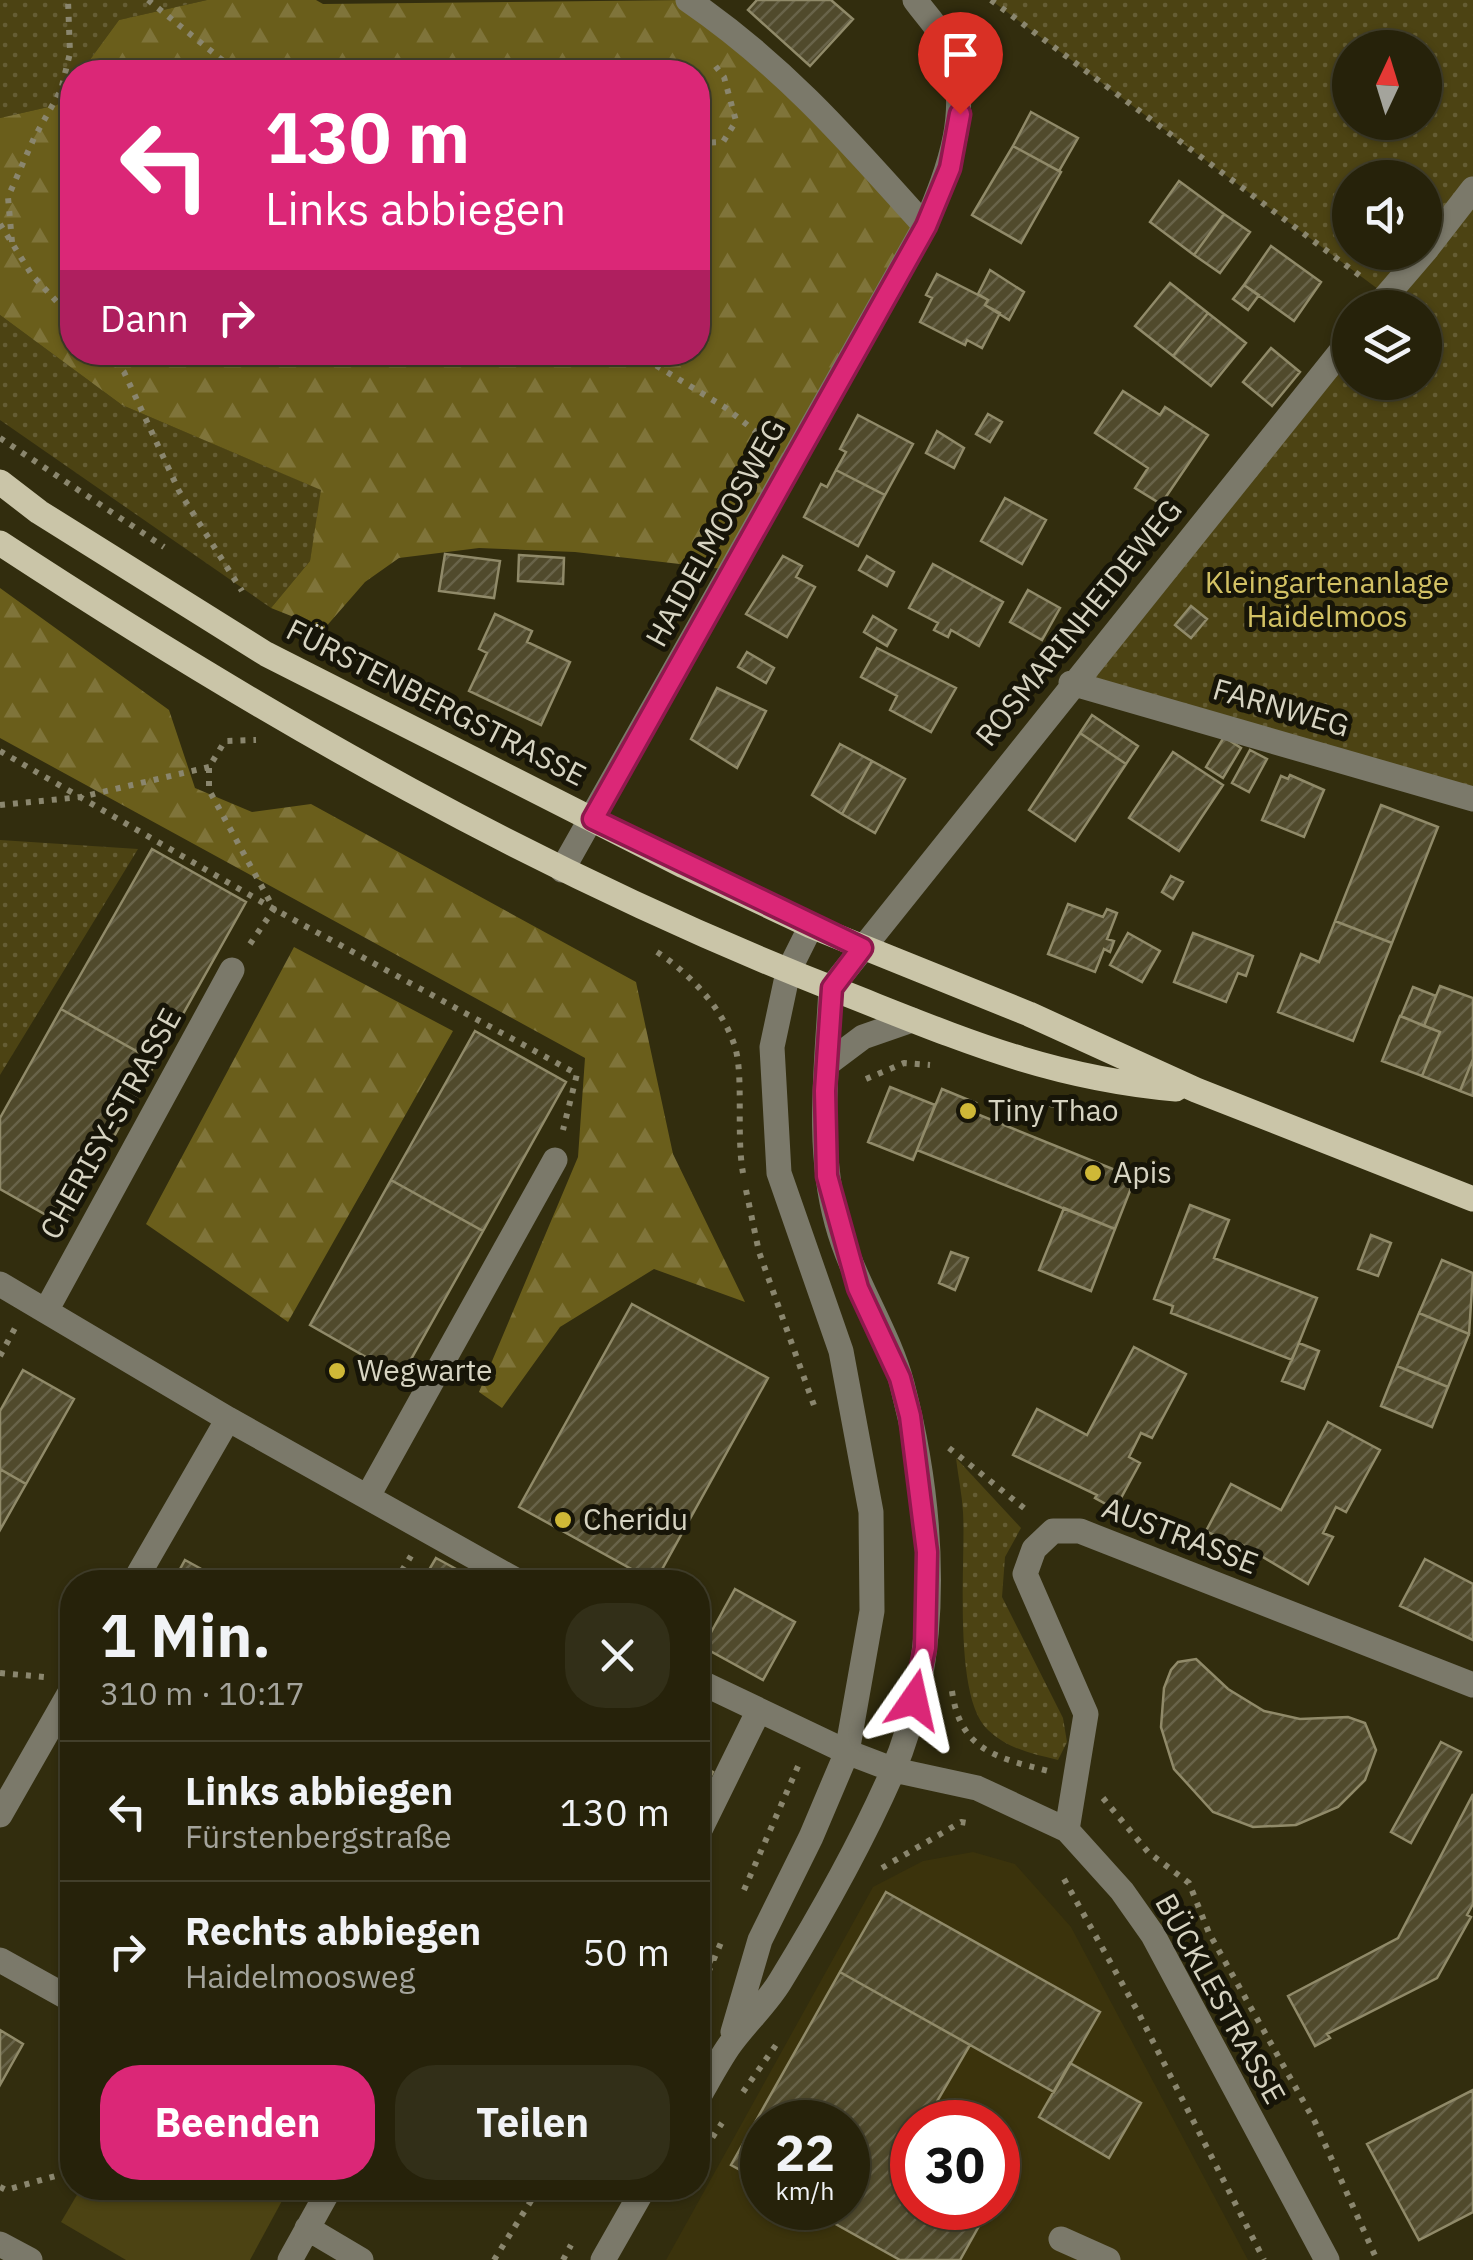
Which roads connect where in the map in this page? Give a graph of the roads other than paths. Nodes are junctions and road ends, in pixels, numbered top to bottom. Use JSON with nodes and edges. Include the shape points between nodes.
{"nodes":[{"id":1,"x":688,"y":0,"type":"edge"},
{"id":2,"x":915,"y":0,"type":"edge"},
{"id":3,"x":1473,"y":190,"type":"edge"},
{"id":4,"x":926,"y":226,"type":"junction"},
{"id":5,"x":1442,"y":229,"type":"edge"},
{"id":6,"x":1408,"y":270,"type":"edge"},
{"id":7,"x":1391,"y":290,"type":"edge"},
{"id":8,"x":1332,"y":362,"type":"edge"},
{"id":9,"x":0,"y":482,"type":"edge"},
{"id":10,"x":0,"y":543,"type":"edge"},
{"id":11,"x":1071,"y":683,"type":"junction"},
{"id":12,"x":1473,"y":798,"type":"edge"},
{"id":13,"x":593,"y":819,"type":"junction"},
{"id":14,"x":562,"y":870,"type":"junction"},
{"id":15,"x":811,"y":926,"type":"junction"},
{"id":16,"x":862,"y":948,"type":"junction"},
{"id":17,"x":232,"y":970,"type":"road end"},
{"id":18,"x":788,"y":972,"type":"junction"},
{"id":19,"x":832,"y":988,"type":"junction"},
{"id":20,"x":912,"y":1020,"type":"junction"},
{"id":21,"x":826,"y":1064,"type":"junction"},
{"id":22,"x":1196,"y":1090,"type":"junction"},
{"id":23,"x":555,"y":1160,"type":"road end"},
{"id":24,"x":1473,"y":1199,"type":"edge"},
{"id":25,"x":0,"y":1284,"type":"edge"},
{"id":26,"x":47,"y":1309,"type":"junction"},
{"id":27,"x":228,"y":1419,"type":"junction"},
{"id":28,"x":368,"y":1496,"type":"junction"},
{"id":29,"x":141,"y":1570,"type":"edge"},
{"id":30,"x":498,"y":1570,"type":"edge"},
{"id":31,"x":1473,"y":1685,"type":"edge"},
{"id":32,"x":710,"y":1687,"type":"edge"},
{"id":33,"x":60,"y":1710,"type":"edge"},
{"id":34,"x":758,"y":1712,"type":"junction"},
{"id":35,"x":847,"y":1752,"type":"junction"},
{"id":36,"x":894,"y":1770,"type":"junction"},
{"id":37,"x":710,"y":1810,"type":"edge"},
{"id":38,"x":0,"y":1815,"type":"edge"},
{"id":39,"x":1067,"y":1830,"type":"junction"},
{"id":40,"x":0,"y":1960,"type":"edge"},
{"id":41,"x":60,"y":1993,"type":"edge"},
{"id":42,"x":729,"y":2046,"type":"junction"},
{"id":43,"x":710,"y":2078,"type":"edge"},
{"id":44,"x":323,"y":2200,"type":"edge"},
{"id":45,"x":637,"y":2200,"type":"edge"},
{"id":46,"x":307,"y":2228,"type":"junction"},
{"id":47,"x":1061,"y":2240,"type":"dead end"},
{"id":48,"x":0,"y":2244,"type":"edge"},
{"id":49,"x":1316,"y":2256,"type":"edge"},
{"id":50,"x":30,"y":2260,"type":"edge"},
{"id":51,"x":290,"y":2260,"type":"edge"},
{"id":52,"x":361,"y":2260,"type":"edge"},
{"id":53,"x":603,"y":2260,"type":"edge"},
{"id":54,"x":1108,"y":2260,"type":"edge"}],
"edges":[{"from":1,"to":4,"type":"street","via":[[750,42],[814,100]]},
{"from":2,"to":4,"type":"street","name":"HAIDELMOOSWEG","via":[[947,46],[960,114],[950,168]]},
{"from":3,"to":5,"type":"street"},
{"from":4,"to":13,"type":"street","name":"HAIDELMOOSWEG"},
{"from":6,"to":7,"type":"street"},
{"from":8,"to":11,"type":"street","name":"ROSMARINHEIDEWEG"},
{"from":9,"to":13,"type":"main road","name":"FÜRSTENBERGSTRASSE","via":[[266,654]]},
{"from":10,"to":14,"type":"main road","via":[[280,719]]},
{"from":11,"to":12,"type":"street","name":"FARNWEG"},
{"from":11,"to":16,"type":"street","name":"ROSMARINHEIDEWEG"},
{"from":13,"to":14,"type":"street","name":"HAIDELMOOSWEG"},
{"from":13,"to":15,"type":"main road","name":"FÜRSTENBERGSTRASSE"},
{"from":14,"to":18,"type":"main road"},
{"from":15,"to":16,"type":"main road","name":"FÜRSTENBERGSTRASSE"},
{"from":15,"to":18,"type":"street"},
{"from":16,"to":19,"type":"street","name":"ROSMARINHEIDEWEG"},
{"from":16,"to":22,"type":"main road","name":"FÜRSTENBERGSTRASSE"},
{"from":17,"to":26,"type":"street","name":"CHERISY-STRASSE"},
{"from":18,"to":19,"type":"main road"},
{"from":18,"to":35,"type":"street","via":[[772,1047],[779,1173],[841,1351],[871,1512],[870,1643]]},
{"from":19,"to":20,"type":"main road"},
{"from":19,"to":21,"type":"street"},
{"from":20,"to":21,"type":"street","via":[[863,1037]]},
{"from":20,"to":22,"type":"main road","via":[[1069,1074]]},
{"from":21,"to":36,"type":"street","via":[[827,1176],[836,1221],[900,1378],[927,1552],[925,1648]]},
{"from":22,"to":24,"type":"main road"},
{"from":23,"to":28,"type":"street"},
{"from":25,"to":26,"type":"street"},
{"from":26,"to":27,"type":"street"},
{"from":27,"to":28,"type":"street"},
{"from":27,"to":29,"type":"street"},
{"from":28,"to":30,"type":"street"},
{"from":31,"to":39,"type":"street","name":"AUSTRASSE","via":[[1080,1531],[1053,1530],[1034,1549],[1025,1574],[1086,1714]]},
{"from":32,"to":34,"type":"street"},
{"from":33,"to":38,"type":"street"},
{"from":34,"to":35,"type":"street"},
{"from":34,"to":37,"type":"street"},
{"from":35,"to":36,"type":"street","name":"BÜCKLESTRASSE"},
{"from":35,"to":42,"type":"street","via":[[760,1940]]},
{"from":36,"to":39,"type":"street","name":"BÜCKLESTRASSE","via":[[978,1788]]},
{"from":36,"to":42,"type":"street","via":[[779,1983]]},
{"from":39,"to":49,"type":"street","name":"BÜCKLESTRASSE","via":[[1154,1936]]},
{"from":40,"to":41,"type":"street"},
{"from":42,"to":43,"type":"street"},
{"from":44,"to":46,"type":"street"},
{"from":45,"to":53,"type":"street"},
{"from":46,"to":51,"type":"street"},
{"from":46,"to":52,"type":"street"},
{"from":47,"to":54,"type":"street"},
{"from":48,"to":50,"type":"street"}]}
